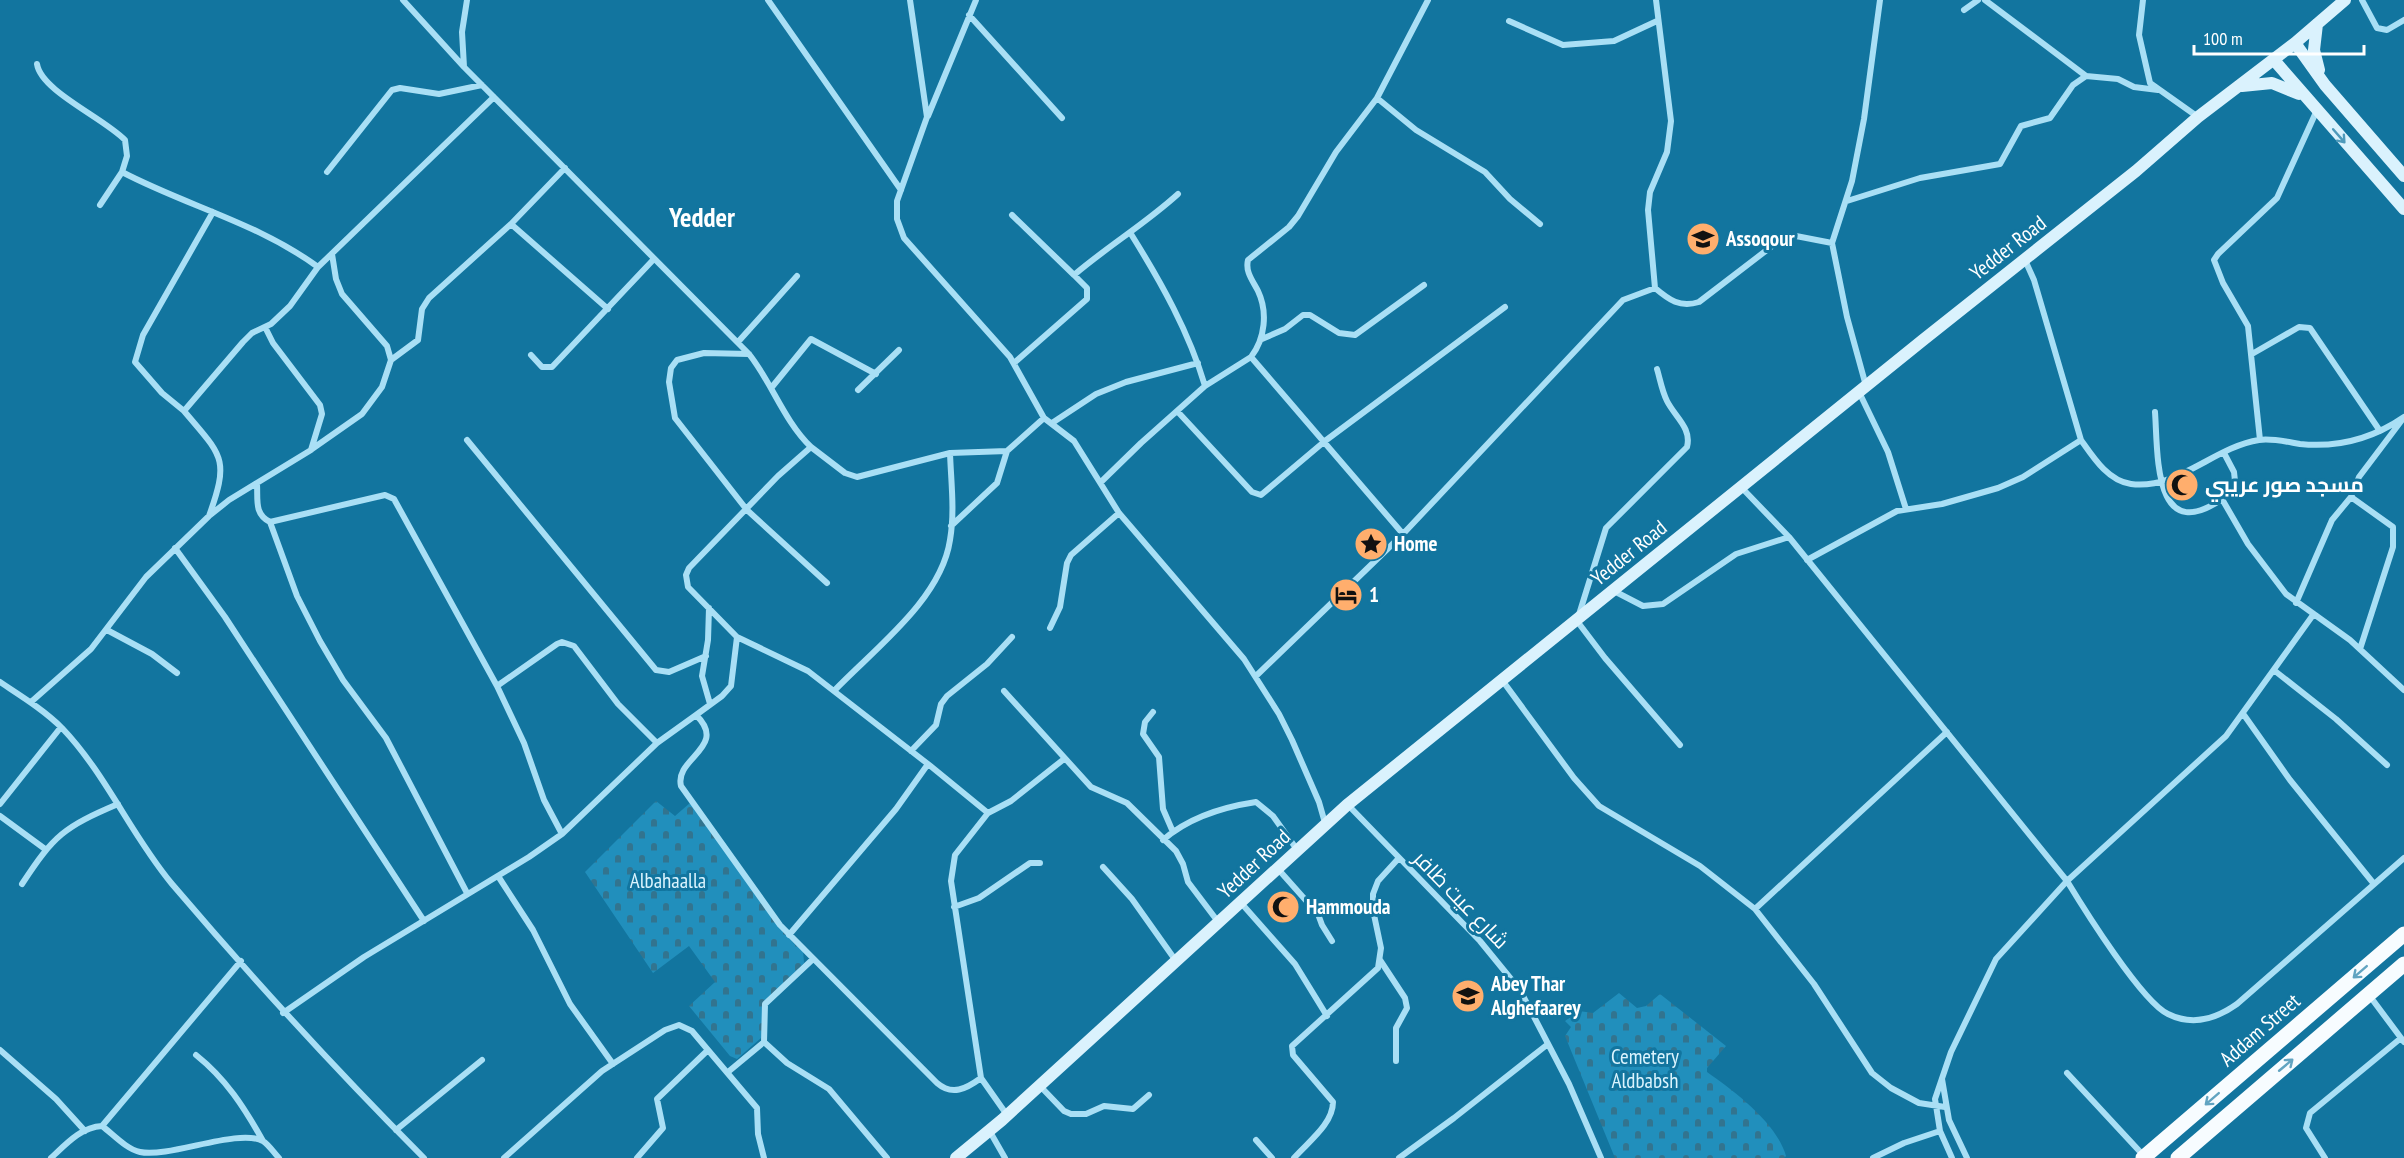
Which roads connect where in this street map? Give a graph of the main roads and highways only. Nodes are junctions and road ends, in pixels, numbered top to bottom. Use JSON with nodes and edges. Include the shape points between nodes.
{"nodes":[{"id":1,"x":2404,"y":934,"type":"edge"},
{"id":2,"x":2404,"y":964,"type":"edge"},
{"id":3,"x":2144,"y":1157,"type":"edge"},
{"id":4,"x":2178,"y":1158,"type":"edge"}],
"edges":[{"from":1,"to":3,"type":"main road","name":"Addam Street","one_way":true},
{"from":4,"to":2,"type":"main road","name":"Addam Street","one_way":true}]}
